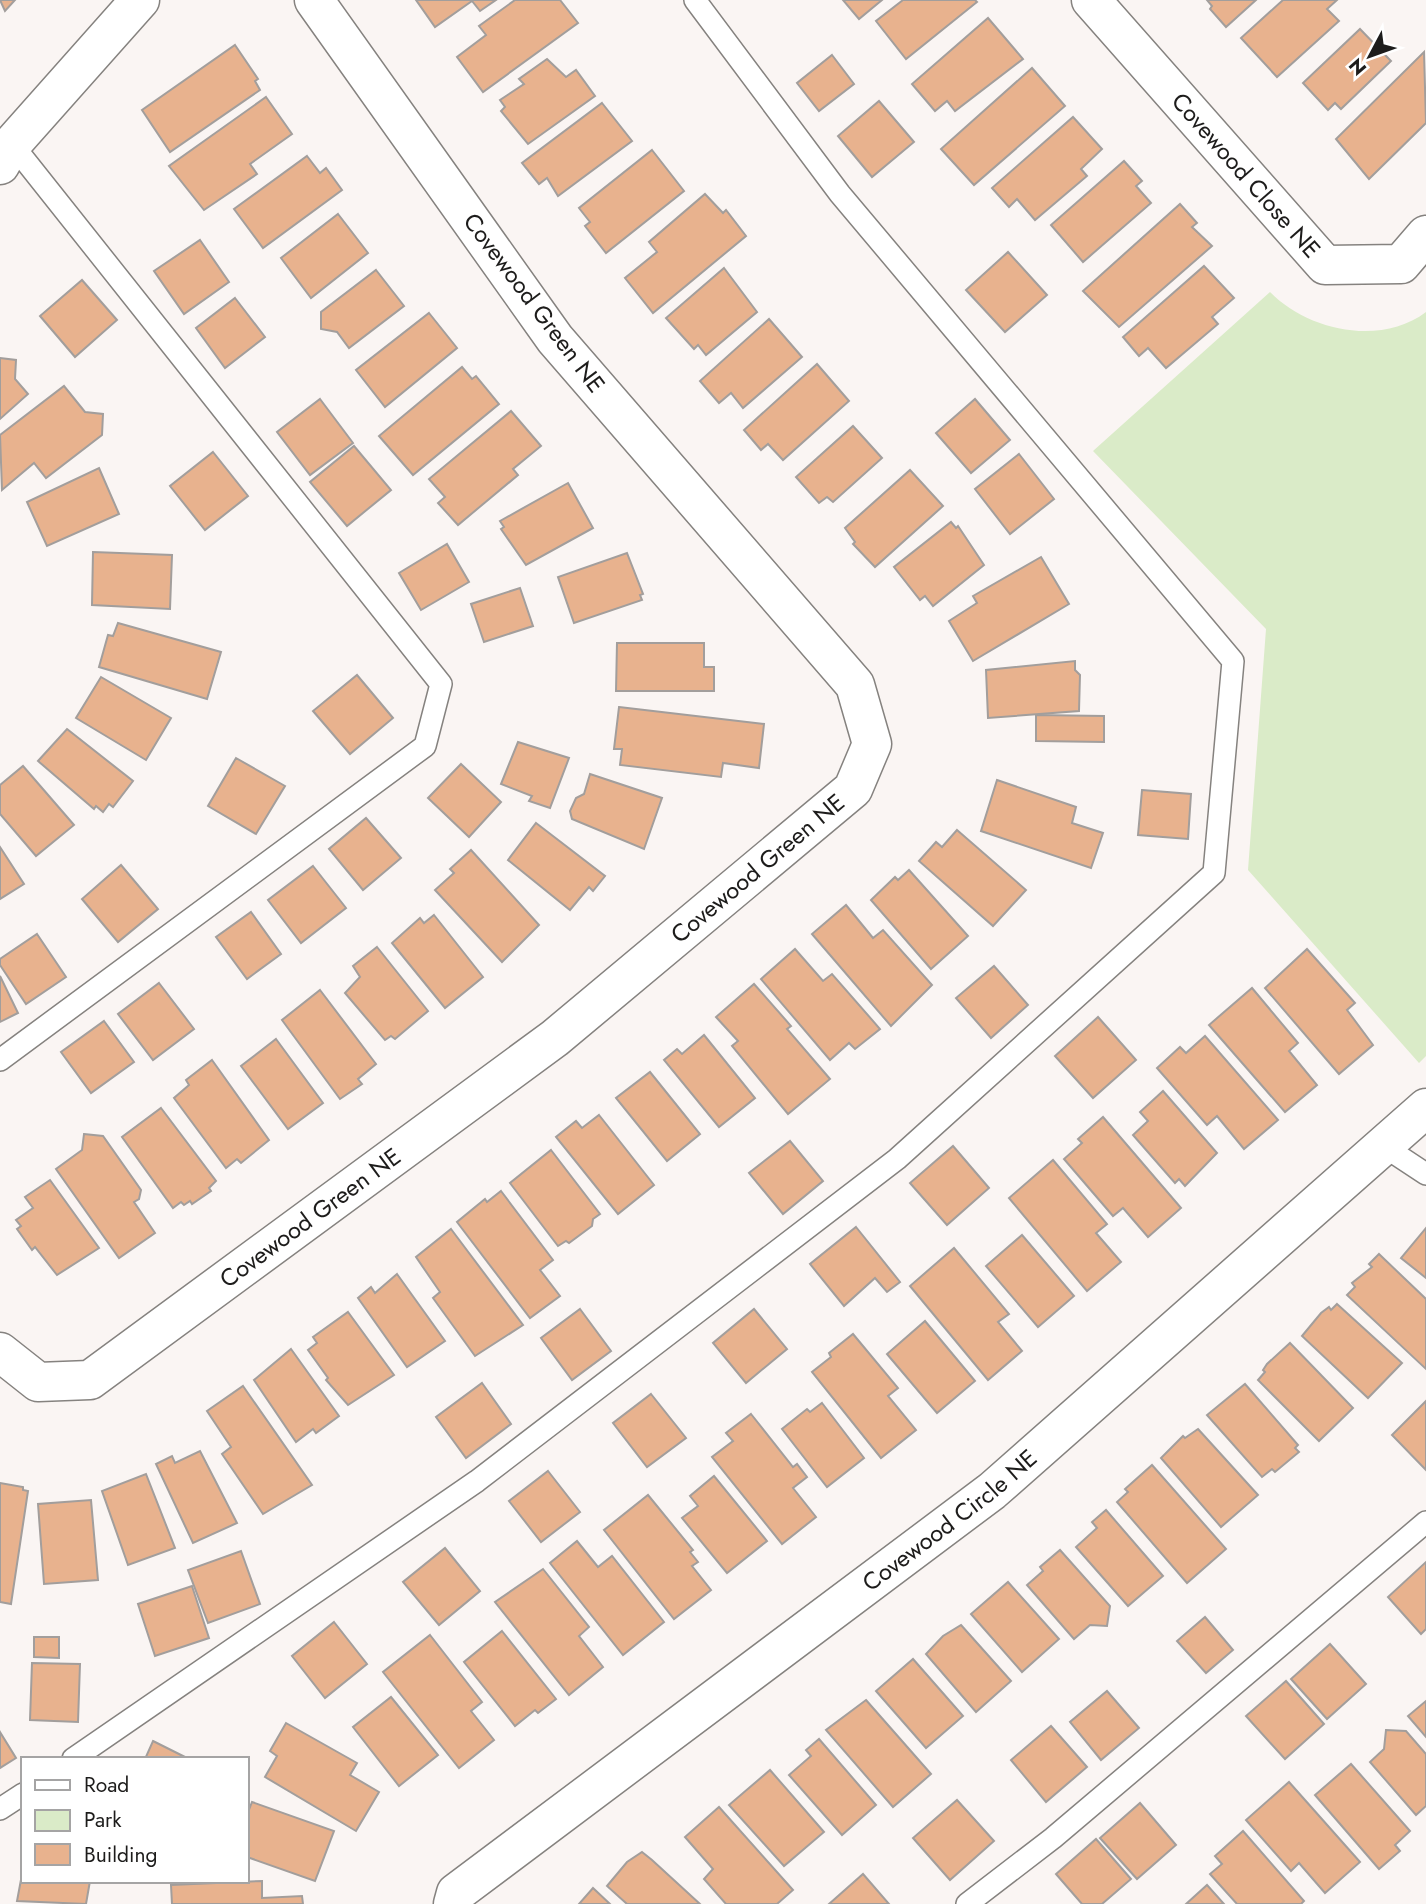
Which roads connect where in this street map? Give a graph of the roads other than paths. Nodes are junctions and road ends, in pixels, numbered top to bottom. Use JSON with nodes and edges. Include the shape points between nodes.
{"nodes":[{"id":1,"x":140,"y":0,"type":"edge"},
{"id":2,"x":314,"y":0,"type":"edge"},
{"id":3,"x":695,"y":0,"type":"edge"},
{"id":4,"x":1091,"y":0,"type":"edge"},
{"id":5,"x":6,"y":155,"type":"edge"},
{"id":6,"x":1426,"y":235,"type":"edge"},
{"id":7,"x":0,"y":1060,"type":"edge"},
{"id":8,"x":1426,"y":1108,"type":"edge"},
{"id":9,"x":1382,"y":1145,"type":"junction"},
{"id":10,"x":1426,"y":1174,"type":"edge"},
{"id":11,"x":0,"y":1352,"type":"edge"},
{"id":12,"x":1426,"y":1522,"type":"edge"},
{"id":13,"x":76,"y":1757,"type":"edge"},
{"id":14,"x":21,"y":1795,"type":"edge"},
{"id":15,"x":0,"y":1809,"type":"edge"},
{"id":16,"x":453,"y":1904,"type":"edge"},
{"id":17,"x":967,"y":1904,"type":"edge"}],
"edges":[{"from":1,"to":5,"type":"street"},
{"from":2,"to":11,"type":"street","name":"Covewood Green NE","via":[[555,339],[855,685],[872,744],[853,789],[555,1038],[90,1380],[38,1382]]},
{"from":3,"to":13,"type":"lane","via":[[840,194],[1233,661],[1214,873],[886,1167],[477,1481]]},
{"from":4,"to":6,"type":"street","name":"Covewood Close NE","via":[[1325,265],[1401,264]]},
{"from":5,"to":7,"type":"lane","via":[[441,684],[425,746]]},
{"from":8,"to":9,"type":"street","name":"Covewood Circle NE"},
{"from":9,"to":10,"type":"lane"},
{"from":9,"to":16,"type":"street","name":"Covewood Circle NE","via":[[992,1491],[456,1893]]},
{"from":12,"to":17,"type":"lane","via":[[1053,1838]]},
{"from":14,"to":15,"type":"lane"}]}
